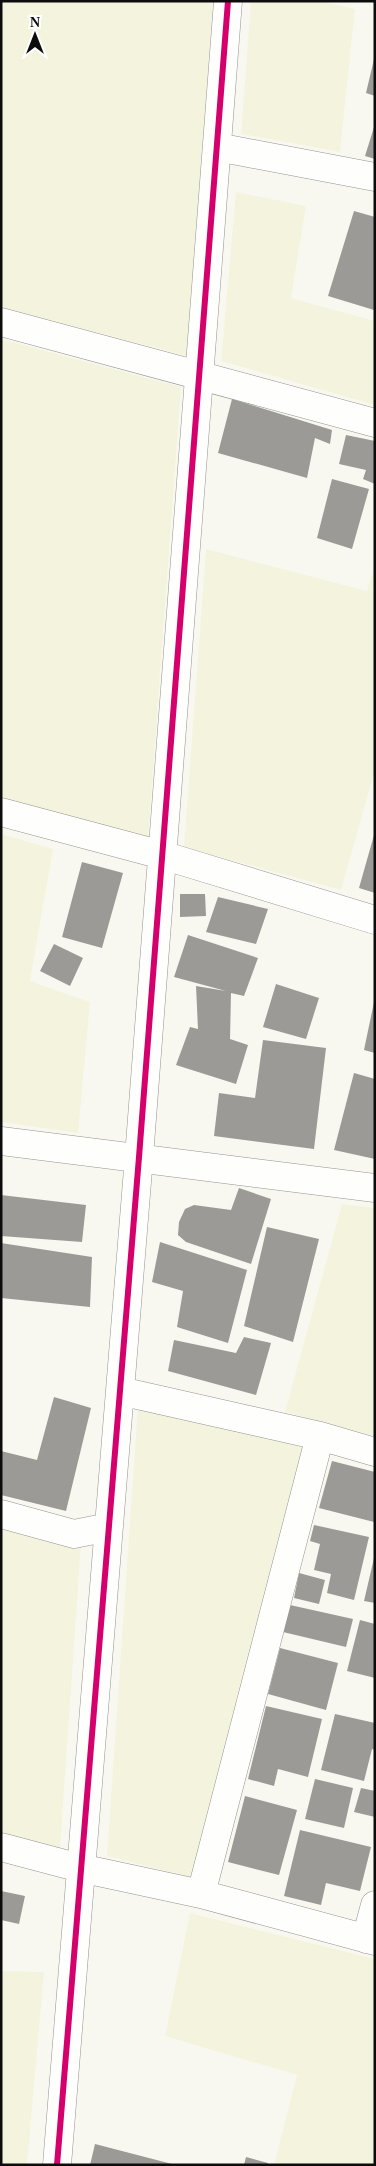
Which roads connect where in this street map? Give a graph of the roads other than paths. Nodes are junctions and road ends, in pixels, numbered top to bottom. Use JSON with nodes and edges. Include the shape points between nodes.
{"nodes":[{"id":1,"x":228,"y":1,"type":"edge"},
{"id":2,"x":217,"y":147,"type":"junction"},
{"id":3,"x":375,"y":176,"type":"edge"},
{"id":4,"x":1,"y":322,"type":"edge"},
{"id":5,"x":200,"y":374,"type":"junction"},
{"id":6,"x":375,"y":423,"type":"edge"},
{"id":7,"x":1,"y":812,"type":"edge"},
{"id":8,"x":162,"y":855,"type":"junction"},
{"id":9,"x":375,"y":920,"type":"edge"},
{"id":10,"x":1,"y":1141,"type":"edge"},
{"id":11,"x":139,"y":1158,"type":"junction"},
{"id":12,"x":375,"y":1188,"type":"edge"},
{"id":13,"x":120,"y":1390,"type":"junction"},
{"id":14,"x":320,"y":1436,"type":"junction"},
{"id":15,"x":375,"y":1452,"type":"edge"},
{"id":16,"x":1,"y":1514,"type":"edge"},
{"id":17,"x":109,"y":1527,"type":"junction"},
{"id":18,"x":1,"y":1847,"type":"edge"},
{"id":19,"x":80,"y":1868,"type":"junction"},
{"id":20,"x":201,"y":1894,"type":"junction"},
{"id":21,"x":375,"y":1905,"type":"edge"},
{"id":22,"x":370,"y":1940,"type":"edge"},
{"id":23,"x":57,"y":2165,"type":"edge"}],
"edges":[{"from":1,"to":2,"type":"street"},
{"from":2,"to":3,"type":"street"},
{"from":2,"to":5,"type":"street"},
{"from":4,"to":5,"type":"street"},
{"from":5,"to":6,"type":"street"},
{"from":5,"to":8,"type":"street"},
{"from":7,"to":8,"type":"street"},
{"from":8,"to":9,"type":"street"},
{"from":8,"to":11,"type":"street"},
{"from":10,"to":11,"type":"street"},
{"from":11,"to":12,"type":"street"},
{"from":11,"to":13,"type":"street"},
{"from":13,"to":14,"type":"street"},
{"from":13,"to":17,"type":"street"},
{"from":14,"to":15,"type":"street"},
{"from":14,"to":20,"type":"street"},
{"from":16,"to":17,"type":"street","via":[[74,1534]]},
{"from":17,"to":19,"type":"street"},
{"from":18,"to":19,"type":"street"},
{"from":19,"to":20,"type":"street"},
{"from":19,"to":23,"type":"street"},
{"from":20,"to":22,"type":"street"},
{"from":21,"to":22,"type":"street"}]}
